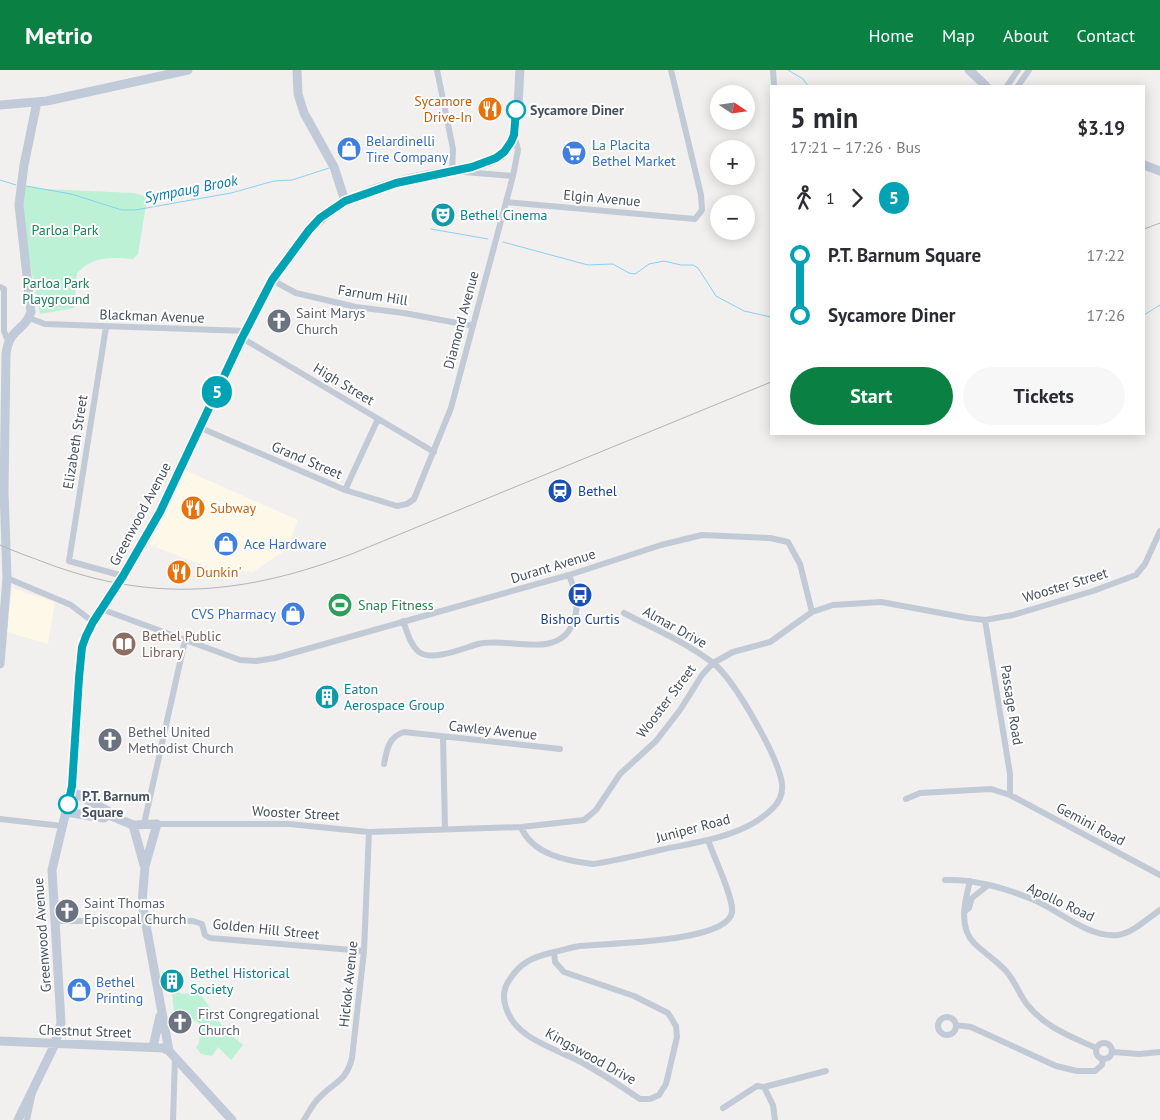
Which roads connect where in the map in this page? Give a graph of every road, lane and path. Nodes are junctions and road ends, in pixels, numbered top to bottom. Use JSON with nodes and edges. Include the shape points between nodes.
{"nodes":[{"id":1,"x":188,"y":70,"type":"edge"},
{"id":2,"x":297,"y":70,"type":"edge"},
{"id":3,"x":437,"y":70,"type":"edge"},
{"id":4,"x":520,"y":70,"type":"edge"},
{"id":5,"x":671,"y":70,"type":"edge"},
{"id":6,"x":773,"y":70,"type":"edge"},
{"id":7,"x":969,"y":70,"type":"edge"},
{"id":8,"x":1018,"y":70,"type":"edge"},
{"id":9,"x":1029,"y":70,"type":"edge"},
{"id":10,"x":774,"y":85,"type":"edge"},
{"id":11,"x":985,"y":85,"type":"edge"},
{"id":12,"x":1008,"y":85,"type":"edge"},
{"id":13,"x":1019,"y":85,"type":"edge"},
{"id":14,"x":37,"y":102,"type":"junction"},
{"id":15,"x":0,"y":105,"type":"edge"},
{"id":16,"x":514,"y":135,"type":"junction"},
{"id":17,"x":1145,"y":165,"type":"edge"},
{"id":18,"x":452,"y":171,"type":"junction"},
{"id":19,"x":1159,"y":171,"type":"edge"},
{"id":20,"x":513,"y":176,"type":"junction"},
{"id":21,"x":345,"y":201,"type":"junction"},
{"id":22,"x":506,"y":202,"type":"junction"},
{"id":23,"x":272,"y":280,"type":"junction"},
{"id":24,"x":0,"y":288,"type":"edge"},
{"id":25,"x":29,"y":318,"type":"junction"},
{"id":26,"x":473,"y":326,"type":"junction"},
{"id":27,"x":106,"y":327,"type":"junction"},
{"id":28,"x":244,"y":335,"type":"junction"},
{"id":29,"x":8,"y":341,"type":"junction"},
{"id":30,"x":3,"y":368,"type":"edge"},
{"id":31,"x":378,"y":419,"type":"junction"},
{"id":32,"x":201,"y":428,"type":"junction"},
{"id":33,"x":434,"y":452,"type":"junction"},
{"id":34,"x":345,"y":490,"type":"junction"},
{"id":35,"x":2,"y":491,"type":"edge"},
{"id":36,"x":407,"y":504,"type":"joint"},
{"id":37,"x":1160,"y":531,"type":"edge"},
{"id":38,"x":569,"y":575,"type":"junction"},
{"id":39,"x":123,"y":576,"type":"junction"},
{"id":40,"x":8,"y":578,"type":"junction"},
{"id":41,"x":102,"y":609,"type":"junction"},
{"id":42,"x":812,"y":612,"type":"junction"},
{"id":43,"x":624,"y":613,"type":"dead end"},
{"id":44,"x":985,"y":620,"type":"junction"},
{"id":45,"x":403,"y":621,"type":"junction"},
{"id":46,"x":93,"y":622,"type":"junction"},
{"id":47,"x":185,"y":640,"type":"junction"},
{"id":48,"x":713,"y":663,"type":"junction"},
{"id":49,"x":0,"y":664,"type":"edge"},
{"id":50,"x":443,"y":737,"type":"junction"},
{"id":51,"x":560,"y":749,"type":"dead end"},
{"id":52,"x":384,"y":764,"type":"dead end"},
{"id":53,"x":71,"y":791,"type":"junction"},
{"id":54,"x":1010,"y":795,"type":"junction"},
{"id":55,"x":906,"y":799,"type":"dead end"},
{"id":56,"x":66,"y":812,"type":"junction"},
{"id":57,"x":109,"y":815,"type":"junction"},
{"id":58,"x":0,"y":819,"type":"edge"},
{"id":59,"x":144,"y":824,"type":"junction"},
{"id":60,"x":156,"y":824,"type":"junction"},
{"id":61,"x":133,"y":825,"type":"junction"},
{"id":62,"x":62,"y":826,"type":"junction"},
{"id":63,"x":521,"y":827,"type":"junction"},
{"id":64,"x":445,"y":828,"type":"junction"},
{"id":65,"x":369,"y":832,"type":"junction"},
{"id":66,"x":708,"y":840,"type":"junction"},
{"id":67,"x":145,"y":866,"type":"junction"},
{"id":68,"x":1160,"y":875,"type":"edge"},
{"id":69,"x":945,"y":880,"type":"dead end"},
{"id":70,"x":970,"y":881,"type":"junction"},
{"id":71,"x":987,"y":886,"type":"junction"},
{"id":72,"x":1160,"y":910,"type":"edge"},
{"id":73,"x":965,"y":911,"type":"junction"},
{"id":74,"x":144,"y":920,"type":"junction"},
{"id":75,"x":54,"y":921,"type":"junction"},
{"id":76,"x":364,"y":951,"type":"junction"},
{"id":77,"x":554,"y":952,"type":"junction"},
{"id":78,"x":160,"y":1010,"type":"junction"},
{"id":79,"x":956,"y":1025,"type":"dead end"},
{"id":80,"x":0,"y":1042,"type":"edge"},
{"id":81,"x":56,"y":1044,"type":"junction"},
{"id":82,"x":153,"y":1047,"type":"junction"},
{"id":83,"x":1096,"y":1048,"type":"junction"},
{"id":84,"x":1113,"y":1052,"type":"junction"},
{"id":85,"x":1160,"y":1052,"type":"edge"},
{"id":86,"x":172,"y":1054,"type":"junction"},
{"id":87,"x":1103,"y":1059,"type":"junction"},
{"id":88,"x":826,"y":1071,"type":"dead end"},
{"id":89,"x":764,"y":1087,"type":"junction"},
{"id":90,"x":34,"y":1088,"type":"junction"},
{"id":91,"x":722,"y":1108,"type":"dead end"},
{"id":92,"x":227,"y":1118,"type":"edge"},
{"id":93,"x":18,"y":1120,"type":"edge"},
{"id":94,"x":27,"y":1120,"type":"edge"},
{"id":95,"x":173,"y":1120,"type":"edge"},
{"id":96,"x":304,"y":1120,"type":"edge"},
{"id":97,"x":775,"y":1120,"type":"edge"}],
"edges":[{"from":1,"to":14,"type":"main road"},
{"from":2,"to":21,"type":"main road","via":[[298,94],[304,114],[334,167]]},
{"from":3,"to":18,"type":"street","via":[[453,148]]},
{"from":4,"to":16,"type":"main road","name":"Greenwood Avenue"},
{"from":5,"to":22,"type":"street","name":"Elgin Avenue","via":[[700,195],[702,210],[695,219]]},
{"from":6,"to":10,"type":"street"},
{"from":7,"to":11,"type":"main road"},
{"from":8,"to":12,"type":"street"},
{"from":9,"to":13,"type":"street"},
{"from":14,"to":15,"type":"main road"},
{"from":14,"to":25,"type":"main road","via":[[24,165],[20,205],[31,297]]},
{"from":16,"to":18,"type":"main road","name":"Greenwood Avenue","via":[[504,152],[496,158]]},
{"from":16,"to":20,"type":"street","name":"Diamond Avenue","via":[[518,150]]},
{"from":17,"to":19,"type":"main road"},
{"from":18,"to":20,"type":"street"},
{"from":18,"to":21,"type":"main road","name":"Greenwood Avenue","via":[[396,183]]},
{"from":20,"to":22,"type":"street","name":"Diamond Avenue"},
{"from":21,"to":23,"type":"main road","name":"Greenwood Avenue","via":[[320,218]]},
{"from":22,"to":26,"type":"street","name":"Diamond Avenue"},
{"from":23,"to":26,"type":"street","name":"Farnum Hill","via":[[296,293],[356,307]]},
{"from":23,"to":28,"type":"main road","name":"Greenwood Avenue"},
{"from":24,"to":29,"type":"street","via":[[4,289],[4,331]]},
{"from":25,"to":27,"type":"street","name":"Blackman Avenue","via":[[45,324]]},
{"from":25,"to":29,"type":"main road"},
{"from":26,"to":33,"type":"street","name":"Diamond Avenue","via":[[451,408]]},
{"from":27,"to":28,"type":"street","name":"Blackman Avenue"},
{"from":27,"to":39,"type":"street","name":"Elizabeth Street","via":[[69,561]]},
{"from":28,"to":31,"type":"street","name":"High Street"},
{"from":28,"to":32,"type":"main road","name":"Greenwood Avenue"},
{"from":29,"to":30,"type":"main road"},
{"from":30,"to":35,"type":"main road"},
{"from":31,"to":33,"type":"street","name":"High Street"},
{"from":31,"to":34,"type":"street"},
{"from":32,"to":34,"type":"street","name":"Grand Street"},
{"from":32,"to":39,"type":"main road","name":"Greenwood Avenue","via":[[160,512]]},
{"from":33,"to":36,"type":"street","name":"Diamond Avenue","via":[[414,499]]},
{"from":34,"to":36,"type":"street","name":"Grand Street","via":[[397,506]]},
{"from":35,"to":40,"type":"main road"},
{"from":37,"to":44,"type":"street","name":"Wooster Street","via":[[1145,564],[1136,575],[1013,615]]},
{"from":38,"to":42,"type":"street","name":"Durant Avenue","via":[[702,535],[770,538],[788,542],[794,549]]},
{"from":38,"to":45,"type":"street","name":"Durant Avenue"},
{"from":38,"to":45,"type":"street","via":[[577,596],[577,611],[565,636],[551,644],[496,642],[426,655],[412,643]]},
{"from":39,"to":41,"type":"main road","name":"Greenwood Avenue"},
{"from":40,"to":46,"type":"street","via":[[71,605]]},
{"from":40,"to":49,"type":"main road"},
{"from":41,"to":46,"type":"main road","name":"Greenwood Avenue"},
{"from":41,"to":47,"type":"street"},
{"from":42,"to":44,"type":"street","name":"Wooster Street","via":[[833,605],[881,602]]},
{"from":42,"to":48,"type":"street","name":"Wooster Street","via":[[770,642],[732,653]]},
{"from":43,"to":48,"type":"street","name":"Almar Drive","via":[[667,634]]},
{"from":44,"to":54,"type":"street","name":"Passage Road","via":[[1010,774]]},
{"from":45,"to":47,"type":"street","name":"Durant Avenue","via":[[256,661],[240,660]]},
{"from":46,"to":53,"type":"main road","name":"Greenwood Avenue","via":[[82,647]]},
{"from":47,"to":59,"type":"street"},
{"from":48,"to":63,"type":"street","name":"Wooster Street","via":[[656,741],[620,774],[590,816],[574,822]]},
{"from":48,"to":66,"type":"street","name":"Juniper Road","via":[[737,689],[783,786],[773,808],[760,818]]},
{"from":50,"to":51,"type":"street","name":"Cawley Avenue"},
{"from":50,"to":52,"type":"street","name":"Cawley Avenue","via":[[404,732],[396,734]]},
{"from":50,"to":64,"type":"street"},
{"from":53,"to":56,"type":"main road","name":"Greenwood Avenue"},
{"from":53,"to":57,"type":"main road","via":[[108,810]]},
{"from":54,"to":55,"type":"street","name":"Gemini Road","via":[[990,789],[920,793]]},
{"from":54,"to":68,"type":"street","name":"Gemini Road"},
{"from":56,"to":57,"type":"main road","via":[[104,818]]},
{"from":56,"to":62,"type":"main road","name":"Greenwood Avenue"},
{"from":57,"to":61,"type":"main road"},
{"from":58,"to":62,"type":"street"},
{"from":59,"to":60,"type":"main road","name":"Wooster Street"},
{"from":59,"to":61,"type":"main road","name":"Wooster Street"},
{"from":60,"to":65,"type":"street","name":"Wooster Street","via":[[289,824]]},
{"from":60,"to":67,"type":"main road"},
{"from":61,"to":67,"type":"main road"},
{"from":62,"to":75,"type":"main road","name":"Greenwood Avenue","via":[[52,870]]},
{"from":63,"to":64,"type":"street","name":"Wooster Street"},
{"from":63,"to":66,"type":"street","name":"Juniper Road","via":[[526,840],[541,850],[578,863],[593,864]]},
{"from":64,"to":65,"type":"street","name":"Wooster Street"},
{"from":65,"to":76,"type":"street","name":"Hickok Avenue"},
{"from":66,"to":77,"type":"street","name":"Kingswood Drive","via":[[731,902],[732,914],[727,922],[695,936],[579,946]]},
{"from":67,"to":74,"type":"main road"},
{"from":69,"to":70,"type":"street","name":"Apollo Road"},
{"from":70,"to":71,"type":"street","name":"Apollo Road"},
{"from":70,"to":73,"type":"street","via":[[963,906]]},
{"from":71,"to":72,"type":"street","name":"Apollo Road","via":[[1033,900],[1100,934],[1128,932]]},
{"from":71,"to":73,"type":"street","via":[[972,898]]},
{"from":73,"to":83,"type":"street","via":[[965,927],[971,939],[1008,972],[1032,1010],[1052,1027]]},
{"from":74,"to":75,"type":"street"},
{"from":74,"to":76,"type":"street","name":"Golden Hill Street","via":[[198,922],[210,938]]},
{"from":74,"to":78,"type":"main road"},
{"from":75,"to":81,"type":"main road","name":"Greenwood Avenue","via":[[61,1010]]},
{"from":76,"to":96,"type":"street","name":"Hickok Avenue","via":[[349,1067],[340,1081],[316,1101]]},
{"from":77,"to":77,"type":"street","name":"Kingswood Drive","via":[[532,957],[514,972],[506,986],[504,999],[511,1020],[545,1045],[580,1061],[640,1098],[650,1099],[659,1095],[666,1084],[677,1038],[676,1026],[668,1013],[634,996],[564,972],[556,962]]},
{"from":78,"to":82,"type":"main road"},
{"from":78,"to":86,"type":"main road"},
{"from":79,"to":87,"type":"street","via":[[971,1027],[1062,1068],[1095,1071]]},
{"from":80,"to":81,"type":"main road","name":"Chestnut Street"},
{"from":81,"to":82,"type":"main road","name":"Chestnut Street"},
{"from":81,"to":90,"type":"main road","name":"Greenwood Avenue"},
{"from":82,"to":86,"type":"main road","name":"Chestnut Street"},
{"from":83,"to":84,"type":"street","via":[[1105,1042],[1110,1044]]},
{"from":83,"to":87,"type":"street","via":[[1097,1055]]},
{"from":84,"to":85,"type":"street"},
{"from":84,"to":87,"type":"street"},
{"from":86,"to":92,"type":"main road"},
{"from":86,"to":95,"type":"street"},
{"from":88,"to":89,"type":"street"},
{"from":89,"to":91,"type":"street","via":[[757,1086]]},
{"from":89,"to":97,"type":"street","via":[[774,1105]]},
{"from":90,"to":93,"type":"main road","name":"Greenwood Avenue"},
{"from":90,"to":94,"type":"street"}]}
